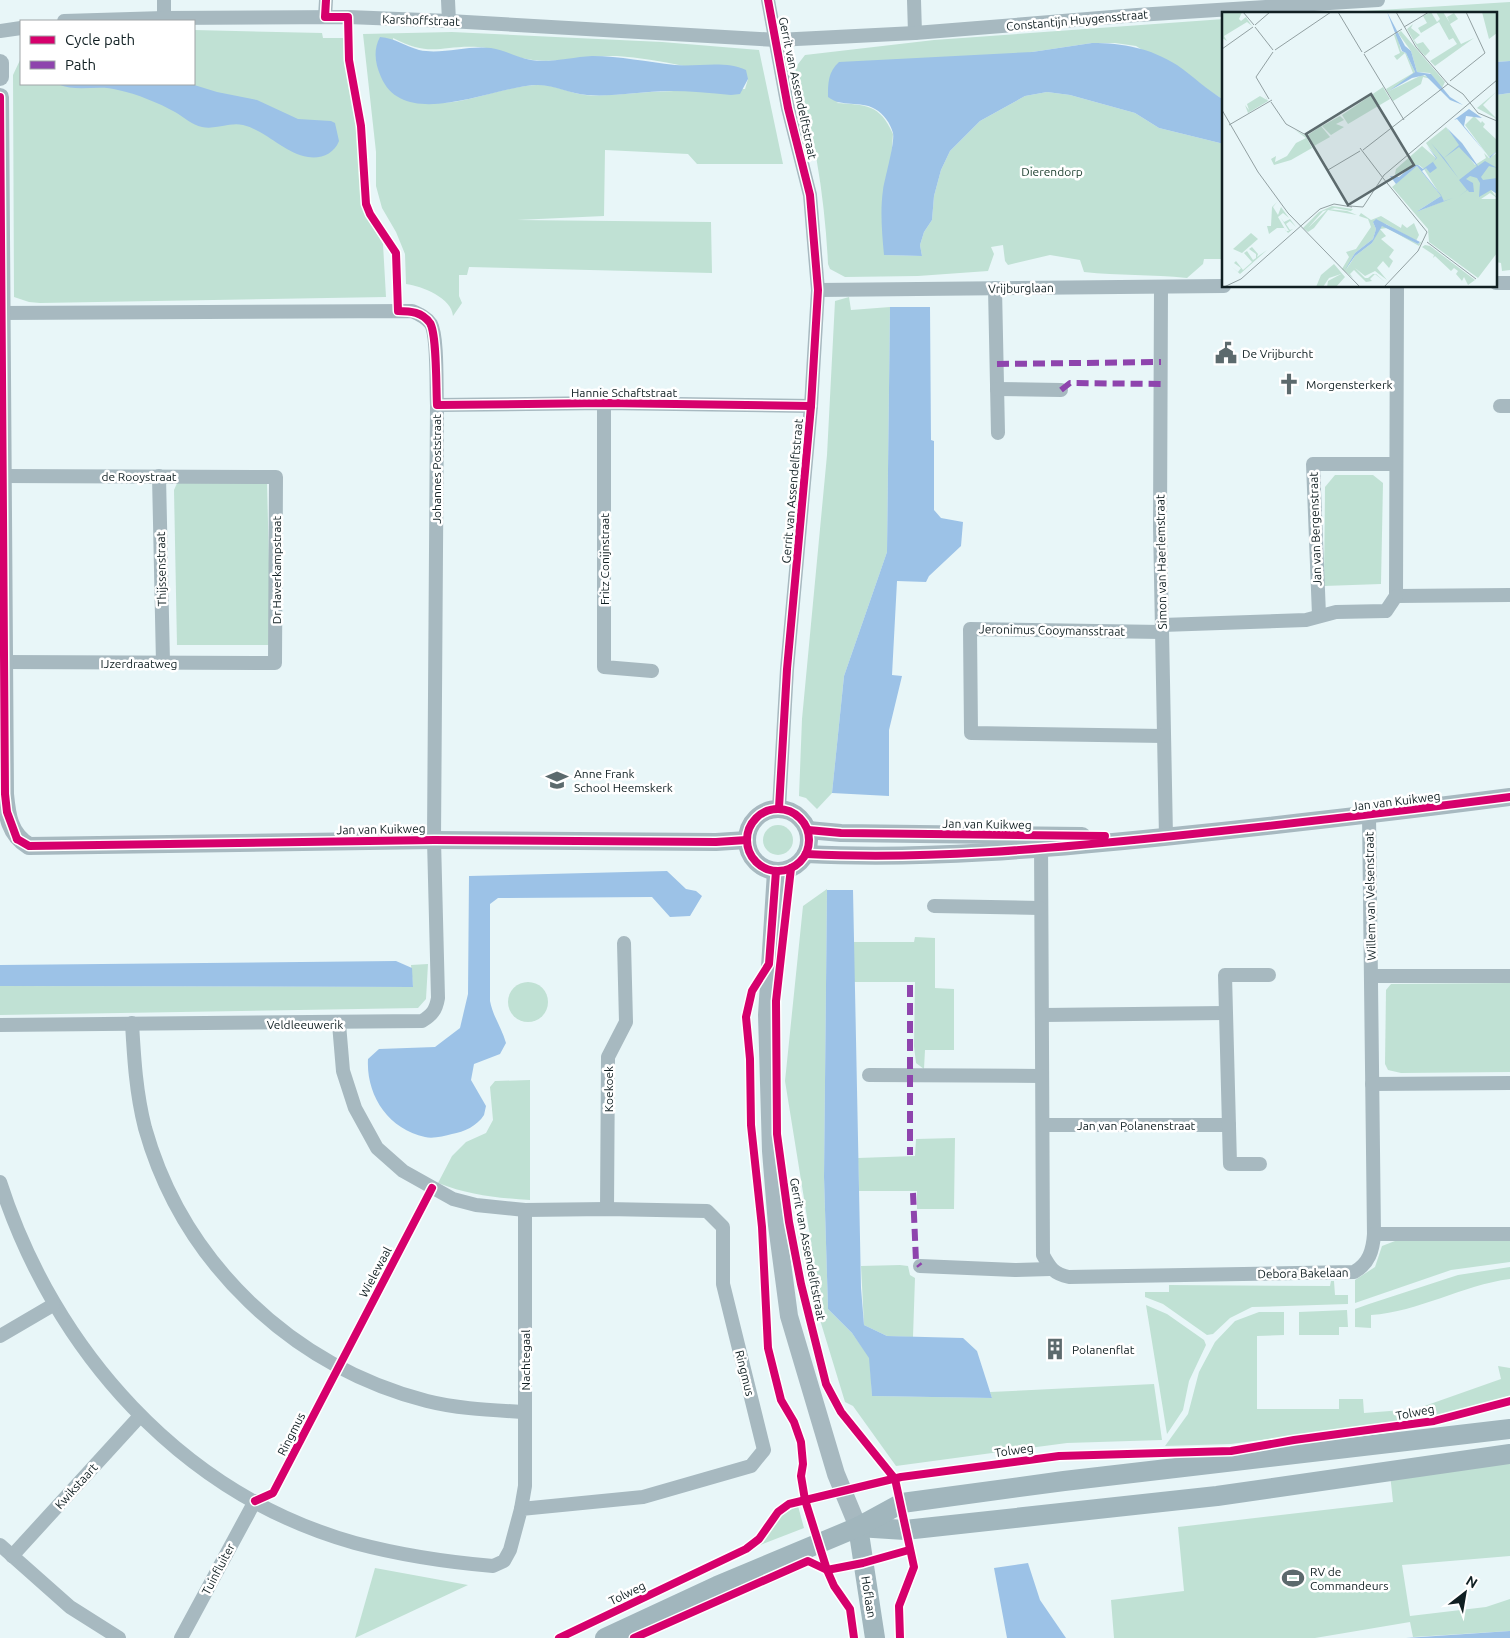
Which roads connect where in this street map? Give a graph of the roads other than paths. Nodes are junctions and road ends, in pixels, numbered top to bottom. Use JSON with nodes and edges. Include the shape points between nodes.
{"nodes":[{"id":1,"x":164,"y":0,"type":"edge"},
{"id":2,"x":326,"y":0,"type":"edge"},
{"id":3,"x":448,"y":0,"type":"edge"},
{"id":4,"x":768,"y":0,"type":"edge"},
{"id":5,"x":914,"y":0,"type":"edge"},
{"id":6,"x":1378,"y":0,"type":"edge"},
{"id":7,"x":1262,"y":3,"type":"edge"},
{"id":8,"x":325,"y":17,"type":"junction"},
{"id":9,"x":164,"y":18,"type":"junction"},
{"id":10,"x":97,"y":20,"type":"edge"},
{"id":11,"x":449,"y":20,"type":"junction"},
{"id":12,"x":20,"y":28,"type":"edge"},
{"id":13,"x":0,"y":31,"type":"edge"},
{"id":14,"x":914,"y":33,"type":"junction"},
{"id":15,"x":777,"y":40,"type":"junction"},
{"id":16,"x":0,"y":63,"type":"edge"},
{"id":17,"x":0,"y":77,"type":"edge"},
{"id":18,"x":0,"y":97,"type":"edge"},
{"id":19,"x":1222,"y":286,"type":"edge"},
{"id":20,"x":1161,"y":287,"type":"junction"},
{"id":21,"x":995,"y":288,"type":"junction"},
{"id":22,"x":1397,"y":288,"type":"edge"},
{"id":23,"x":818,"y":290,"type":"junction"},
{"id":24,"x":1,"y":313,"type":"edge"},
{"id":25,"x":997,"y":389,"type":"junction"},
{"id":26,"x":1061,"y":390,"type":"dead end"},
{"id":27,"x":604,"y":403,"type":"junction"},
{"id":28,"x":437,"y":405,"type":"junction"},
{"id":29,"x":810,"y":406,"type":"junction"},
{"id":30,"x":998,"y":433,"type":"dead end"},
{"id":31,"x":1395,"y":464,"type":"junction"},
{"id":32,"x":2,"y":476,"type":"junction"},
{"id":33,"x":159,"y":476,"type":"junction"},
{"id":34,"x":276,"y":477,"type":"joint"},
{"id":35,"x":1,"y":576,"type":"edge"},
{"id":36,"x":1510,"y":595,"type":"edge"},
{"id":37,"x":1396,"y":596,"type":"junction"},
{"id":38,"x":1318,"y":615,"type":"junction"},
{"id":39,"x":1162,"y":629,"type":"junction"},
{"id":40,"x":3,"y":662,"type":"junction"},
{"id":41,"x":163,"y":663,"type":"junction"},
{"id":42,"x":276,"y":663,"type":"joint"},
{"id":43,"x":652,"y":671,"type":"dead end"},
{"id":44,"x":1164,"y":736,"type":"junction"},
{"id":45,"x":1510,"y":797,"type":"edge"},
{"id":46,"x":779,"y":808,"type":"junction"},
{"id":47,"x":1369,"y":816,"type":"junction"},
{"id":48,"x":808,"y":830,"type":"junction"},
{"id":49,"x":1166,"y":837,"type":"junction"},
{"id":50,"x":434,"y":840,"type":"junction"},
{"id":51,"x":747,"y":840,"type":"junction"},
{"id":52,"x":1042,"y":843,"type":"junction"},
{"id":53,"x":806,"y":854,"type":"junction"},
{"id":54,"x":776,"y":871,"type":"junction"},
{"id":55,"x":934,"y":906,"type":"dead end"},
{"id":56,"x":1040,"y":908,"type":"junction"},
{"id":57,"x":624,"y":943,"type":"dead end"},
{"id":58,"x":1270,"y":975,"type":"dead end"},
{"id":59,"x":1371,"y":976,"type":"junction"},
{"id":60,"x":1510,"y":976,"type":"edge"},
{"id":61,"x":1225,"y":1013,"type":"junction"},
{"id":62,"x":1043,"y":1015,"type":"junction"},
{"id":63,"x":132,"y":1023,"type":"junction"},
{"id":64,"x":339,"y":1024,"type":"junction"},
{"id":65,"x":0,"y":1025,"type":"edge"},
{"id":66,"x":869,"y":1075,"type":"dead end"},
{"id":67,"x":1042,"y":1076,"type":"junction"},
{"id":68,"x":1510,"y":1083,"type":"edge"},
{"id":69,"x":1372,"y":1084,"type":"junction"},
{"id":70,"x":1043,"y":1125,"type":"junction"},
{"id":71,"x":1229,"y":1125,"type":"junction"},
{"id":72,"x":1260,"y":1164,"type":"dead end"},
{"id":73,"x":0,"y":1182,"type":"edge"},
{"id":74,"x":607,"y":1209,"type":"junction"},
{"id":75,"x":525,"y":1210,"type":"junction"},
{"id":76,"x":1374,"y":1234,"type":"junction"},
{"id":77,"x":1510,"y":1234,"type":"edge"},
{"id":78,"x":920,"y":1266,"type":"dead end"},
{"id":79,"x":1050,"y":1268,"type":"junction"},
{"id":80,"x":53,"y":1305,"type":"junction"},
{"id":81,"x":0,"y":1336,"type":"edge"},
{"id":82,"x":524,"y":1412,"type":"junction"},
{"id":83,"x":140,"y":1416,"type":"junction"},
{"id":84,"x":1510,"y":1429,"type":"edge"},
{"id":85,"x":1510,"y":1454,"type":"edge"},
{"id":86,"x":255,"y":1501,"type":"junction"},
{"id":87,"x":521,"y":1509,"type":"junction"},
{"id":88,"x":858,"y":1527,"type":"junction"},
{"id":89,"x":0,"y":1544,"type":"edge"},
{"id":90,"x":12,"y":1556,"type":"junction"},
{"id":91,"x":120,"y":1638,"type":"edge"},
{"id":92,"x":182,"y":1638,"type":"edge"},
{"id":93,"x":605,"y":1638,"type":"edge"},
{"id":94,"x":875,"y":1638,"type":"edge"}],
"edges":[{"from":1,"to":9,"type":"street"},
{"from":2,"to":8,"type":"street"},
{"from":3,"to":11,"type":"street"},
{"from":4,"to":15,"type":"street","name":"Gerrit van Assendelftstraat"},
{"from":5,"to":14,"type":"street"},
{"from":6,"to":7,"type":"street","name":"Constantijn Huygensstraat"},
{"from":7,"to":14,"type":"street","name":"Constantijn Huygensstraat"},
{"from":8,"to":9,"type":"street","name":"Karshoffstraat"},
{"from":8,"to":11,"type":"street","name":"Karshoffstraat"},
{"from":9,"to":10,"type":"street","name":"Karshoffstraat"},
{"from":11,"to":15,"type":"street","name":"Karshoffstraat"},
{"from":12,"to":13,"type":"street"},
{"from":14,"to":15,"type":"street","name":"Constantijn Huygensstraat"},
{"from":15,"to":23,"type":"street","name":"Gerrit van Assendelftstraat","via":[[788,108],[810,195]]},
{"from":16,"to":17,"type":"street"},
{"from":18,"to":24,"type":"street"},
{"from":19,"to":20,"type":"street","name":"Vrijburglaan"},
{"from":20,"to":21,"type":"street","name":"Vrijburglaan"},
{"from":20,"to":39,"type":"street","name":"Simon van Haerlemstraat"},
{"from":21,"to":23,"type":"street","name":"Vrijburglaan"},
{"from":21,"to":25,"type":"street"},
{"from":22,"to":31,"type":"street"},
{"from":23,"to":29,"type":"street","name":"Gerrit van Assendelftstraat"},
{"from":24,"to":28,"type":"street","name":"Johannes Poststraat","via":[[412,311],[423,315],[431,324]]},
{"from":24,"to":32,"type":"street"},
{"from":25,"to":26,"type":"street"},
{"from":25,"to":30,"type":"street"},
{"from":27,"to":28,"type":"street","name":"Hannie Schaftstraat"},
{"from":27,"to":29,"type":"street","name":"Hannie Schaftstraat"},
{"from":27,"to":43,"type":"street","name":"Fritz Conijnstraat","via":[[604,668]]},
{"from":28,"to":50,"type":"street","name":"Johannes Poststraat"},
{"from":29,"to":46,"type":"street","name":"Gerrit van Assendelftstraat","via":[[787,669]]},
{"from":31,"to":37,"type":"street"},
{"from":31,"to":38,"type":"street","name":"Jan van Bergenstraat","via":[[1313,464]]},
{"from":32,"to":33,"type":"street","name":"de Rooystraat"},
{"from":32,"to":35,"type":"street"},
{"from":33,"to":34,"type":"street","name":"de Rooystraat"},
{"from":33,"to":41,"type":"street","name":"Thijssenstraat"},
{"from":34,"to":42,"type":"street","name":"Dr Haverkampstraat"},
{"from":35,"to":40,"type":"street"},
{"from":36,"to":37,"type":"street"},
{"from":37,"to":38,"type":"street","via":[[1386,611]]},
{"from":38,"to":39,"type":"street","via":[[1306,620]]},
{"from":39,"to":44,"type":"street","name":"Simon van Haerlemstraat"},
{"from":39,"to":44,"type":"street","name":"Jeronimus Cooymansstraat","via":[[970,629],[970,734]]},
{"from":40,"to":41,"type":"street","name":"IJzerdraatweg"},
{"from":40,"to":50,"type":"street","name":"Jan van Kuikweg","via":[[6,812],[17,839],[29,846]]},
{"from":41,"to":42,"type":"street","name":"IJzerdraatweg"},
{"from":44,"to":49,"type":"street","name":"Simon van Haerlemstraat"},
{"from":45,"to":47,"type":"street","name":"Jan van Kuikweg"},
{"from":46,"to":48,"type":"street","via":[[791,811]]},
{"from":46,"to":51,"type":"street","via":[[756,818]]},
{"from":47,"to":49,"type":"street","name":"Jan van Kuikweg"},
{"from":47,"to":59,"type":"street","name":"Willem van Velsenstraat"},
{"from":48,"to":52,"type":"street","name":"Jan van Kuikweg"},
{"from":48,"to":53,"type":"street","via":[[810,842]]},
{"from":49,"to":52,"type":"street","name":"Jan van Kuikweg"},
{"from":50,"to":51,"type":"street","name":"Jan van Kuikweg"},
{"from":50,"to":64,"type":"street","name":"Veldleeuwerik","via":[[436,1008],[422,1022]]},
{"from":51,"to":54,"type":"street","via":[[756,861]]},
{"from":52,"to":53,"type":"street","name":"Jan van Kuikweg","via":[[841,856]]},
{"from":52,"to":56,"type":"street"},
{"from":53,"to":54,"type":"street","via":[[791,868]]},
{"from":54,"to":88,"type":"street","name":"Gerrit van Assendelftstraat","via":[[767,1016],[770,1151],[777,1225],[790,1316],[836,1474]]},
{"from":55,"to":56,"type":"street"},
{"from":56,"to":62,"type":"street"},
{"from":57,"to":74,"type":"street","name":"Koekoek","via":[[626,1022],[608,1056]]},
{"from":58,"to":61,"type":"street","via":[[1225,975]]},
{"from":59,"to":60,"type":"street","name":"Willem van Velsenstraat"},
{"from":59,"to":69,"type":"street","name":"Willem van Velsenstraat"},
{"from":61,"to":62,"type":"street"},
{"from":61,"to":71,"type":"street"},
{"from":62,"to":67,"type":"street"},
{"from":63,"to":64,"type":"street","name":"Veldleeuwerik"},
{"from":63,"to":65,"type":"street","name":"Veldleeuwerik"},
{"from":63,"to":82,"type":"street","via":[[136,1084],[145,1127],[162,1177],[186,1224],[216,1268],[252,1306],[293,1340],[338,1368],[382,1387],[428,1401]]},
{"from":64,"to":75,"type":"street","name":"Ringmus","via":[[343,1071],[355,1108],[377,1148],[403,1171],[453,1199]]},
{"from":66,"to":67,"type":"street"},
{"from":67,"to":70,"type":"street"},
{"from":68,"to":69,"type":"street"},
{"from":69,"to":76,"type":"street","name":"Willem van Velsenstraat"},
{"from":70,"to":71,"type":"street","name":"Jan van Polanenstraat"},
{"from":70,"to":79,"type":"street","via":[[1043,1255]]},
{"from":71,"to":72,"type":"street","via":[[1230,1164]]},
{"from":73,"to":80,"type":"street","via":[[30,1262]]},
{"from":74,"to":75,"type":"street","name":"Ringmus"},
{"from":74,"to":87,"type":"street","name":"Ringmus","via":[[707,1211],[723,1228],[723,1284],[764,1450],[751,1466],[643,1497]]},
{"from":75,"to":82,"type":"street","name":"Nachtegaal"},
{"from":76,"to":77,"type":"street"},
{"from":76,"to":79,"type":"street","name":"Debora Bakelaan","via":[[1367,1262],[1354,1272],[1069,1277]]},
{"from":78,"to":79,"type":"street","via":[[1006,1270]]},
{"from":80,"to":81,"type":"street"},
{"from":80,"to":83,"type":"street","via":[[84,1352]]},
{"from":82,"to":87,"type":"street","name":"Nachtegaal","via":[[525,1486]]},
{"from":83,"to":86,"type":"street","via":[[206,1470]]},
{"from":83,"to":90,"type":"street","name":"Kwikstaart"},
{"from":84,"to":88,"type":"main road","via":[[1064,1480],[915,1501],[902,1503]]},
{"from":85,"to":88,"type":"main road","via":[[1217,1496],[905,1530]]},
{"from":86,"to":87,"type":"street","via":[[308,1526],[354,1542],[413,1557],[493,1566],[504,1561],[510,1550]]},
{"from":86,"to":92,"type":"street","name":"Tuinfluiter"},
{"from":88,"to":93,"type":"main road","via":[[717,1586]]},
{"from":88,"to":94,"type":"main road","name":"Hoflaan"},
{"from":89,"to":90,"type":"street"},
{"from":90,"to":91,"type":"street","via":[[70,1607]]}]}
